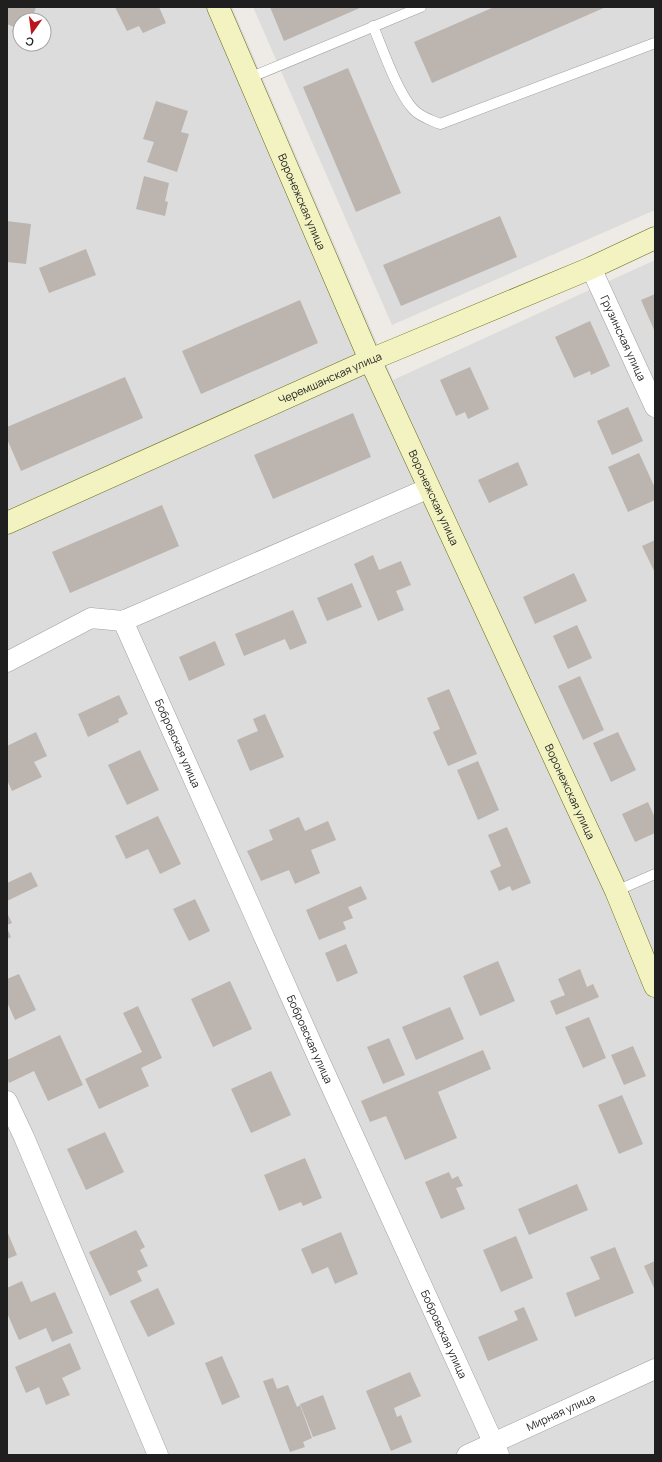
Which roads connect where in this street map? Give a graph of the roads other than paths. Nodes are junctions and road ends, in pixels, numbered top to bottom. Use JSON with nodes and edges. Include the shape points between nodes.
{"nodes":[{"id":1,"x":218,"y":7,"type":"edge"},
{"id":2,"x":421,"y":7,"type":"edge"},
{"id":3,"x":373,"y":26,"type":"junction"},
{"id":4,"x":655,"y":44,"type":"edge"},
{"id":5,"x":249,"y":78,"type":"junction"},
{"id":6,"x":655,"y":238,"type":"edge"},
{"id":7,"x":592,"y":268,"type":"junction"},
{"id":8,"x":370,"y":360,"type":"junction"},
{"id":9,"x":655,"y":407,"type":"edge"},
{"id":10,"x":429,"y":488,"type":"junction"},
{"id":11,"x":7,"y":523,"type":"edge"},
{"id":12,"x":123,"y":621,"type":"junction"},
{"id":13,"x":7,"y":662,"type":"edge"},
{"id":14,"x":655,"y":874,"type":"edge"},
{"id":15,"x":616,"y":891,"type":"junction"},
{"id":16,"x":655,"y":986,"type":"edge"},
{"id":17,"x":7,"y":1101,"type":"edge"},
{"id":18,"x":655,"y":1369,"type":"edge"},
{"id":19,"x":496,"y":1449,"type":"edge"},
{"id":20,"x":158,"y":1455,"type":"edge"},
{"id":21,"x":467,"y":1455,"type":"edge"}],
"edges":[{"from":1,"to":5,"type":"street","name":"Воронежская улица"},
{"from":2,"to":3,"type":"lane"},
{"from":3,"to":4,"type":"lane","via":[[400,88],[414,110],[440,124]]},
{"from":3,"to":5,"type":"lane"},
{"from":5,"to":8,"type":"street","name":"Воронежская улица"},
{"from":6,"to":7,"type":"street","name":"Черемшанская улица"},
{"from":7,"to":8,"type":"street","name":"Черемшанская улица"},
{"from":7,"to":9,"type":"street","name":"Грузинская улица"},
{"from":8,"to":10,"type":"street","name":"Воронежская улица"},
{"from":8,"to":11,"type":"street","name":"Черемшанская улица"},
{"from":10,"to":12,"type":"street"},
{"from":10,"to":15,"type":"street","name":"Воронежская улица"},
{"from":12,"to":13,"type":"street","via":[[91,618]]},
{"from":12,"to":19,"type":"street","name":"Бобровская улица"},
{"from":14,"to":15,"type":"lane"},
{"from":15,"to":16,"type":"street","name":"Воронежская улица"},
{"from":17,"to":20,"type":"street"},
{"from":18,"to":19,"type":"street","name":"Мирная улица"},
{"from":19,"to":21,"type":"street","name":"Мирная улица"}]}
